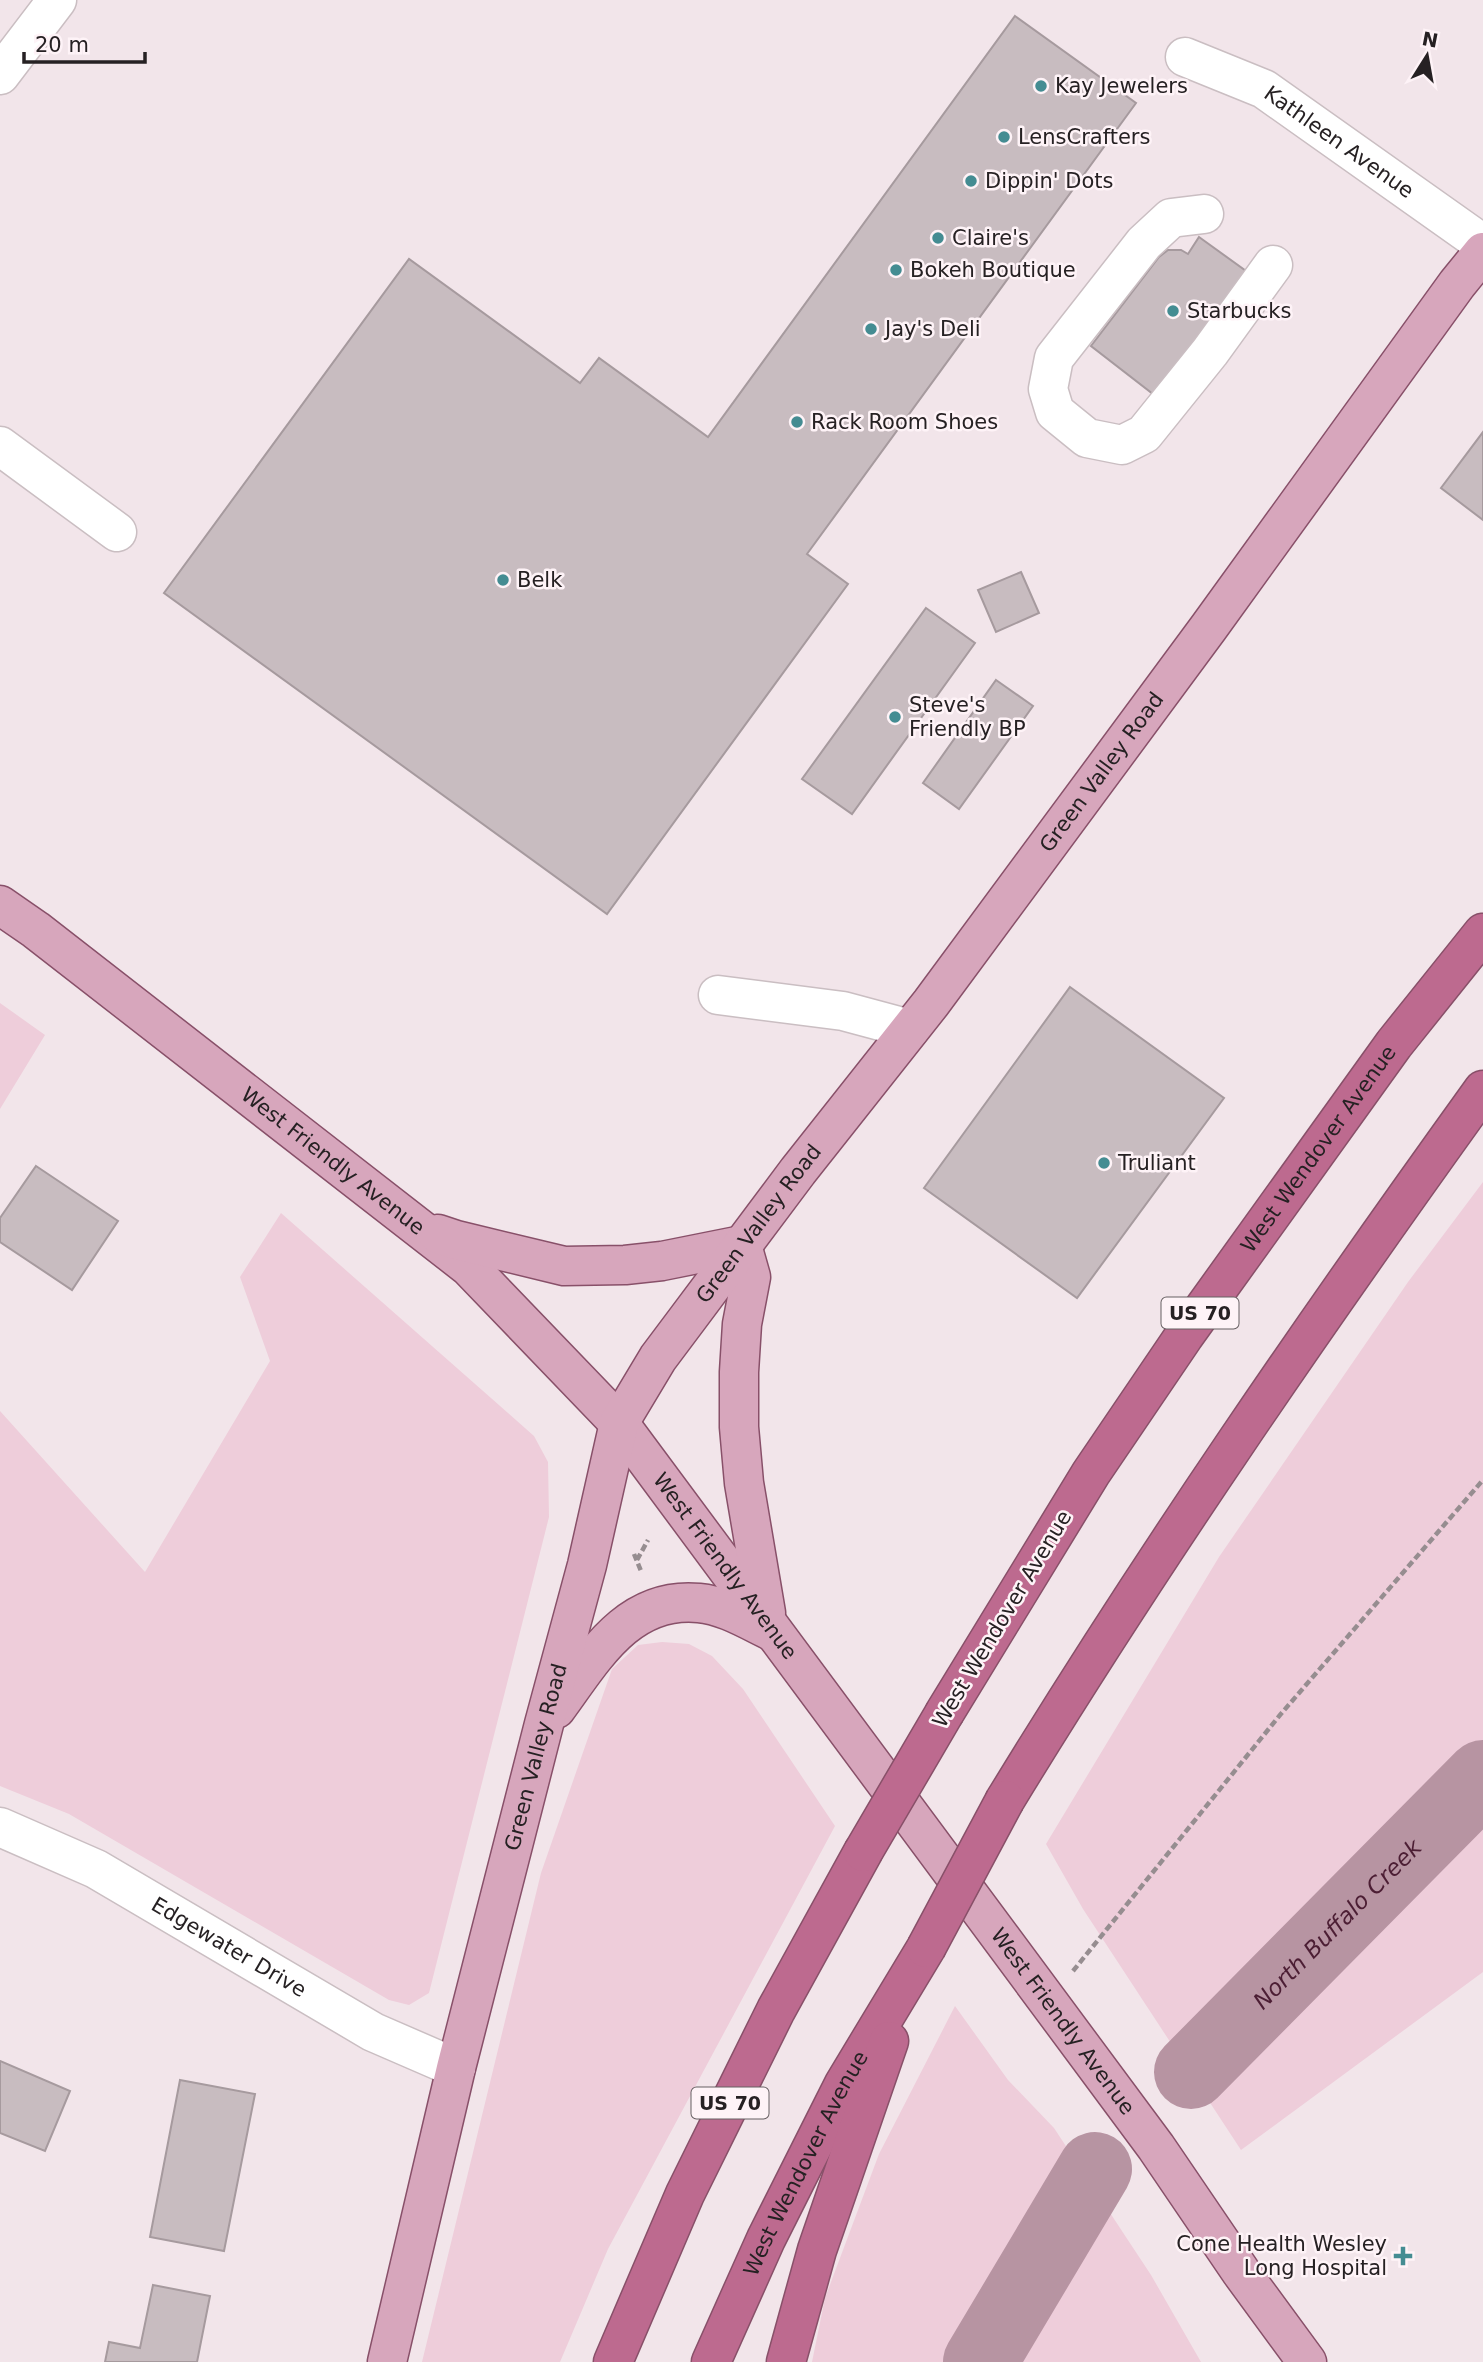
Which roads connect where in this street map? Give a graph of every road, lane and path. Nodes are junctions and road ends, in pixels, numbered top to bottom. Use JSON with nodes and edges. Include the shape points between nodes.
{"nodes":[{"id":1,"x":57,"y":0,"type":"edge"},
{"id":2,"x":1185,"y":57,"type":"dead end"},
{"id":3,"x":0,"y":75,"type":"edge"},
{"id":4,"x":1204,"y":214,"type":"dead end"},
{"id":5,"x":1483,"y":244,"type":"edge"},
{"id":6,"x":1483,"y":252,"type":"edge"},
{"id":7,"x":1273,"y":265,"type":"dead end"},
{"id":8,"x":0,"y":446,"type":"edge"},
{"id":9,"x":117,"y":532,"type":"dead end"},
{"id":10,"x":0,"y":905,"type":"edge"},
{"id":11,"x":1483,"y":933,"type":"edge"},
{"id":12,"x":718,"y":995,"type":"dead end"},
{"id":13,"x":910,"y":1029,"type":"junction"},
{"id":14,"x":1483,"y":1090,"type":"edge"},
{"id":15,"x":415,"y":1225,"type":"junction"},
{"id":16,"x":742,"y":1245,"type":"junction"},
{"id":17,"x":619,"y":1423,"type":"junction"},
{"id":18,"x":1483,"y":1480,"type":"edge"},
{"id":19,"x":648,"y":1541,"type":"dead end"},
{"id":20,"x":634,"y":1554,"type":"dead end"},
{"id":21,"x":637,"y":1561,"type":"junction"},
{"id":22,"x":646,"y":1581,"type":"dead end"},
{"id":23,"x":772,"y":1627,"type":"junction"},
{"id":24,"x":544,"y":1724,"type":"junction"},
{"id":25,"x":0,"y":1827,"type":"edge"},
{"id":26,"x":918,"y":1961,"type":"junction"},
{"id":27,"x":1048,"y":2001,"type":"junction"},
{"id":28,"x":456,"y":2068,"type":"junction"},
{"id":29,"x":1295,"y":2353,"type":"edge"},
{"id":30,"x":387,"y":2362,"type":"edge"},
{"id":31,"x":613,"y":2362,"type":"edge"},
{"id":32,"x":711,"y":2362,"type":"edge"},
{"id":33,"x":786,"y":2362,"type":"edge"}],
"edges":[{"from":1,"to":3,"type":"street"},
{"from":2,"to":5,"type":"street","name":"Kathleen Avenue","via":[[1264,89]]},
{"from":4,"to":7,"type":"street","via":[[1171,218],[1144,243],[1054,358],[1048,389],[1055,412],[1087,438],[1122,445],[1144,434]]},
{"from":6,"to":13,"type":"main road","name":"Green Valley Road"},
{"from":8,"to":9,"type":"street"},
{"from":10,"to":15,"type":"main road","name":"West Friendly Avenue"},
{"from":11,"to":31,"type":"highway","name":"West Wendover Avenue","number":"US 70","bridge":true,"via":[[1394,1044],[1184,1336],[1091,1473],[945,1712],[776,2010],[685,2194]]},
{"from":12,"to":13,"type":"street","via":[[843,1010]]},
{"from":13,"to":16,"type":"main road","name":"Green Valley Road"},
{"from":14,"to":26,"type":"highway","name":"West Wendover Avenue","bridge":true,"via":[[1220,1463],[1005,1800]]},
{"from":15,"to":16,"type":"main road","via":[[456,1240],[564,1266],[662,1261]]},
{"from":15,"to":17,"type":"main road","name":"West Friendly Avenue","via":[[469,1267]]},
{"from":16,"to":17,"type":"main road","name":"Green Valley Road","via":[[658,1358]]},
{"from":16,"to":23,"type":"main road","via":[[751,1277],[739,1372],[739,1427],[744,1483]]},
{"from":17,"to":23,"type":"main road","name":"West Friendly Avenue"},
{"from":17,"to":24,"type":"main road","name":"Green Valley Road"},
{"from":18,"to":27,"type":"path","via":[[1280,1715]]},
{"from":19,"to":21,"type":"path"},
{"from":20,"to":21,"type":"path"},
{"from":21,"to":22,"type":"path"},
{"from":23,"to":24,"type":"main road","via":[[699,1603],[649,1609],[624,1624],[601,1649]]},
{"from":23,"to":27,"type":"main road","name":"West Friendly Avenue"},
{"from":24,"to":28,"type":"main road","name":"Green Valley Road"},
{"from":25,"to":28,"type":"street","name":"Edgewater Drive","via":[[96,1869],[373,2032]]},
{"from":26,"to":32,"type":"highway","name":"West Wendover Avenue","via":[[844,2084]]},
{"from":26,"to":33,"type":"highway","via":[[817,2250]]},
{"from":27,"to":29,"type":"main road","name":"West Friendly Avenue","via":[[1179,2179]]},
{"from":28,"to":30,"type":"main road","name":"Green Valley Road"}]}
